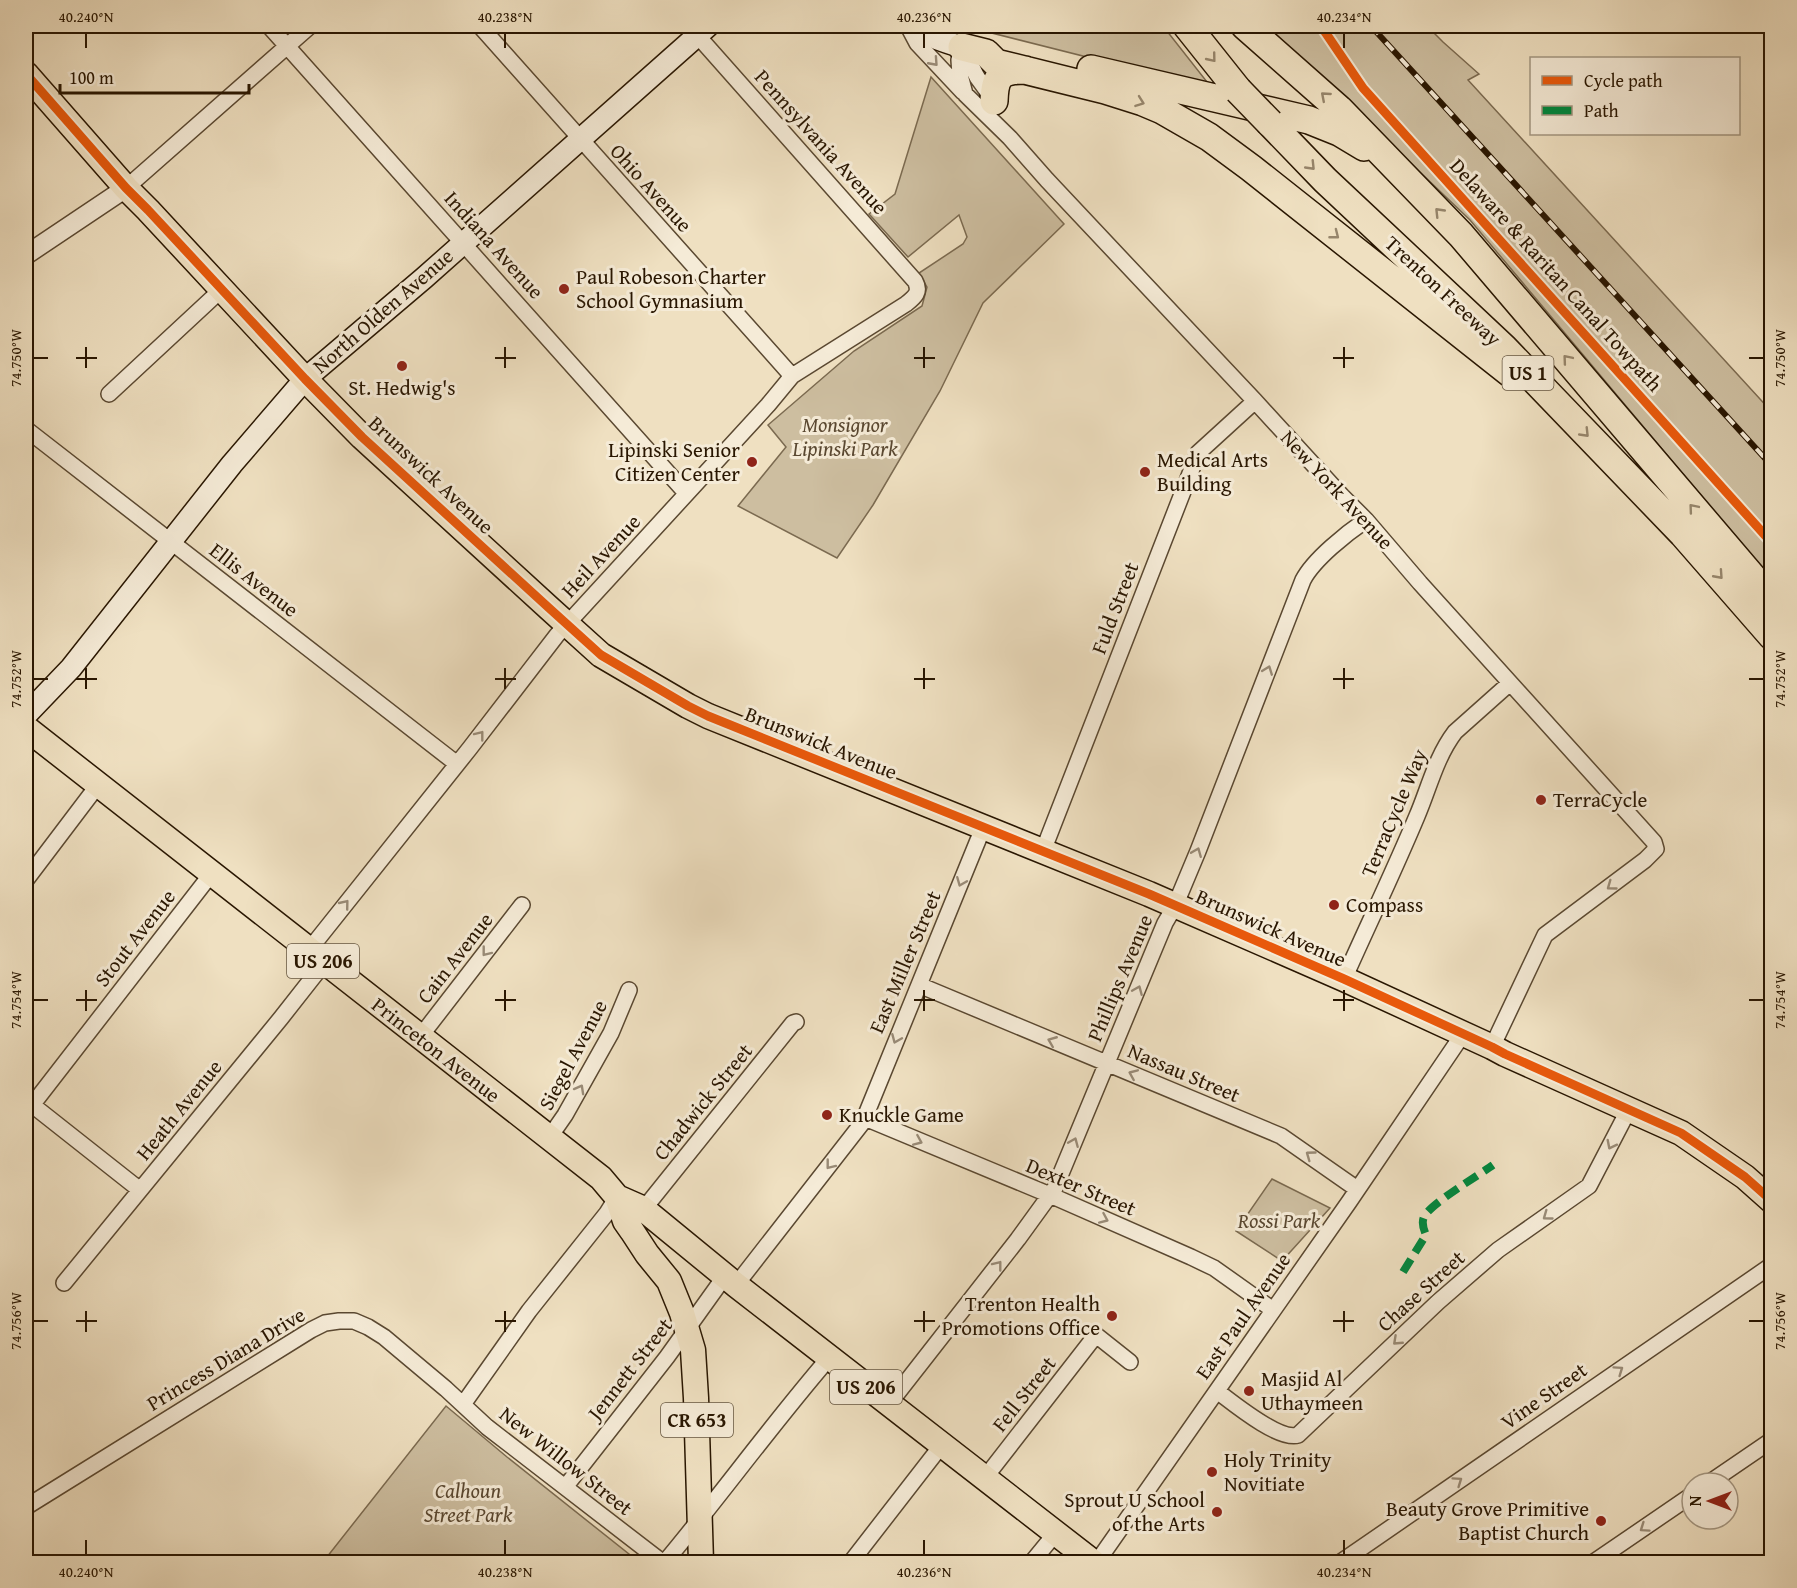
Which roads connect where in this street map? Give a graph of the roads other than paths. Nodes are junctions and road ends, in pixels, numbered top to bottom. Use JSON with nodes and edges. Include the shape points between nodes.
{"nodes":[{"id":1,"x":269,"y":26,"type":"edge"},
{"id":2,"x":310,"y":26,"type":"edge"},
{"id":3,"x":480,"y":26,"type":"edge"},
{"id":4,"x":908,"y":26,"type":"edge"},
{"id":5,"x":915,"y":26,"type":"edge"},
{"id":6,"x":1187,"y":26,"type":"edge"},
{"id":7,"x":1245,"y":26,"type":"edge"},
{"id":8,"x":698,"y":29,"type":"edge"},
{"id":9,"x":287,"y":45,"type":"junction"},
{"id":10,"x":974,"y":50,"type":"junction"},
{"id":11,"x":1025,"y":69,"type":"junction"},
{"id":12,"x":26,"y":74,"type":"edge"},
{"id":13,"x":965,"y":94,"type":"junction"},
{"id":14,"x":994,"y":101,"type":"junction"},
{"id":15,"x":579,"y":138,"type":"junction"},
{"id":16,"x":1010,"y":138,"type":"junction"},
{"id":17,"x":1396,"y":167,"type":"junction"},
{"id":18,"x":126,"y":188,"type":"junction"},
{"id":19,"x":463,"y":242,"type":"junction"},
{"id":20,"x":26,"y":255,"type":"edge"},
{"id":21,"x":918,"y":289,"type":"joint"},
{"id":22,"x":221,"y":290,"type":"junction"},
{"id":23,"x":792,"y":376,"type":"junction"},
{"id":24,"x":305,"y":379,"type":"junction"},
{"id":25,"x":109,"y":394,"type":"dead end"},
{"id":26,"x":1255,"y":401,"type":"junction"},
{"id":27,"x":1563,"y":410,"type":"junction"},
{"id":28,"x":26,"y":429,"type":"edge"},
{"id":29,"x":686,"y":493,"type":"junction"},
{"id":30,"x":1366,"y":520,"type":"junction"},
{"id":31,"x":171,"y":541,"type":"junction"},
{"id":32,"x":1772,"y":600,"type":"edge"},
{"id":33,"x":567,"y":624,"type":"junction"},
{"id":34,"x":1772,"y":636,"type":"edge"},
{"id":35,"x":1510,"y":682,"type":"junction"},
{"id":36,"x":26,"y":715,"type":"edge"},
{"id":37,"x":26,"y":728,"type":"edge"},
{"id":38,"x":457,"y":764,"type":"junction"},
{"id":39,"x":98,"y":785,"type":"junction"},
{"id":40,"x":983,"y":828,"type":"junction"},
{"id":41,"x":1043,"y":851,"type":"junction"},
{"id":42,"x":212,"y":873,"type":"junction"},
{"id":43,"x":26,"y":880,"type":"edge"},
{"id":44,"x":522,"y":905,"type":"dead end"},
{"id":45,"x":1175,"y":906,"type":"junction"},
{"id":46,"x":317,"y":956,"type":"junction"},
{"id":47,"x":1344,"y":979,"type":"junction"},
{"id":48,"x":919,"y":985,"type":"junction"},
{"id":49,"x":629,"y":990,"type":"dead end"},
{"id":50,"x":796,"y":1022,"type":"dead end"},
{"id":51,"x":1463,"y":1034,"type":"junction"},
{"id":52,"x":420,"y":1037,"type":"junction"},
{"id":53,"x":1492,"y":1047,"type":"junction"},
{"id":54,"x":1106,"y":1063,"type":"junction"},
{"id":55,"x":28,"y":1106,"type":"edge"},
{"id":56,"x":1629,"y":1109,"type":"junction"},
{"id":57,"x":866,"y":1115,"type":"junction"},
{"id":58,"x":549,"y":1138,"type":"junction"},
{"id":59,"x":1357,"y":1189,"type":"junction"},
{"id":60,"x":140,"y":1190,"type":"junction"},
{"id":61,"x":1050,"y":1196,"type":"junction"},
{"id":62,"x":617,"y":1197,"type":"junction"},
{"id":63,"x":1772,"y":1201,"type":"edge"},
{"id":64,"x":642,"y":1208,"type":"junction"},
{"id":65,"x":1772,"y":1265,"type":"edge"},
{"id":66,"x":730,"y":1280,"type":"junction"},
{"id":67,"x":669,"y":1281,"type":"junction"},
{"id":68,"x":64,"y":1283,"type":"dead end"},
{"id":69,"x":1273,"y":1310,"type":"junction"},
{"id":70,"x":687,"y":1330,"type":"junction"},
{"id":71,"x":828,"y":1358,"type":"junction"},
{"id":72,"x":1130,"y":1362,"type":"dead end"},
{"id":73,"x":447,"y":1389,"type":"joint"},
{"id":74,"x":1217,"y":1391,"type":"junction"},
{"id":75,"x":464,"y":1403,"type":"junction"},
{"id":76,"x":889,"y":1404,"type":"junction"},
{"id":77,"x":1772,"y":1440,"type":"edge"},
{"id":78,"x":941,"y":1446,"type":"junction"},
{"id":79,"x":1727,"y":1471,"type":"edge"},
{"id":80,"x":984,"y":1479,"type":"junction"},
{"id":81,"x":566,"y":1486,"type":"junction"},
{"id":82,"x":1680,"y":1503,"type":"edge"},
{"id":83,"x":26,"y":1507,"type":"edge"},
{"id":84,"x":700,"y":1520,"type":"junction"},
{"id":85,"x":1055,"y":1534,"type":"junction"},
{"id":86,"x":664,"y":1563,"type":"edge"},
{"id":87,"x":701,"y":1563,"type":"edge"},
{"id":88,"x":851,"y":1563,"type":"edge"},
{"id":89,"x":1032,"y":1563,"type":"edge"},
{"id":90,"x":1095,"y":1563,"type":"edge"},
{"id":91,"x":1341,"y":1563,"type":"edge"},
{"id":92,"x":1594,"y":1563,"type":"edge"}],
"edges":[{"from":1,"to":9,"type":"street","name":"Indiana Avenue"},
{"from":2,"to":9,"type":"street"},
{"from":3,"to":15,"type":"street","name":"Ohio Avenue"},
{"from":4,"to":13,"type":"street","name":"New York Avenue","one_way":true,"via":[[917,43]]},
{"from":5,"to":10,"type":"main road","via":[[945,42]]},
{"from":6,"to":27,"type":"highway","name":"Trenton Freeway","number":"US 1","one_way":true,"bridge":true,"via":[[1238,90],[1325,180],[1489,333]]},
{"from":17,"to":7,"type":"highway","name":"Trenton Freeway","number":"US 1","one_way":true,"via":[[1339,109]]},
{"from":8,"to":15,"type":"main road","name":"North Olden Avenue"},
{"from":8,"to":21,"type":"street","name":"Pennsylvania Avenue"},
{"from":9,"to":18,"type":"street"},
{"from":9,"to":19,"type":"street","name":"Indiana Avenue"},
{"from":10,"to":11,"type":"highway","via":[[996,63]]},
{"from":10,"to":13,"type":"street","via":[[959,60]]},
{"from":10,"to":14,"type":"street","name":"New York Avenue","via":[[977,77]]},
{"from":10,"to":17,"type":"highway","via":[[1009,48],[1288,114],[1339,132]]},
{"from":11,"to":14,"type":"highway","via":[[1007,70],[1002,75],[996,83]]},
{"from":11,"to":27,"type":"highway","one_way":true,"via":[[1140,101],[1209,137],[1485,354]]},
{"from":12,"to":18,"type":"main road","name":"Brunswick Avenue"},
{"from":13,"to":16,"type":"street","name":"New York Avenue"},
{"from":14,"to":16,"type":"street","name":"New York Avenue"},
{"from":15,"to":19,"type":"main road","name":"North Olden Avenue"},
{"from":15,"to":23,"type":"street","name":"Ohio Avenue"},
{"from":16,"to":26,"type":"street","name":"New York Avenue"},
{"from":32,"to":17,"type":"highway","name":"Trenton Freeway","number":"US 1","one_way":true,"via":[[1523,306]]},
{"from":18,"to":20,"type":"street"},
{"from":18,"to":22,"type":"main road","name":"Brunswick Avenue"},
{"from":19,"to":24,"type":"main road","name":"North Olden Avenue"},
{"from":19,"to":29,"type":"street","name":"Indiana Avenue"},
{"from":21,"to":23,"type":"street","name":"Heil Avenue","via":[[906,304]]},
{"from":22,"to":24,"type":"main road","name":"Brunswick Avenue"},
{"from":22,"to":25,"type":"street"},
{"from":23,"to":29,"type":"street","name":"Heil Avenue"},
{"from":24,"to":31,"type":"main road","name":"North Olden Avenue"},
{"from":24,"to":33,"type":"main road","name":"Brunswick Avenue","via":[[362,437]]},
{"from":26,"to":30,"type":"street","name":"New York Avenue"},
{"from":26,"to":41,"type":"street","name":"Fuld Street","via":[[1198,453]]},
{"from":27,"to":34,"type":"highway","name":"Trenton Freeway","number":"US 1","one_way":true,"via":[[1683,534]]},
{"from":28,"to":31,"type":"street","name":"Ellis Avenue"},
{"from":29,"to":33,"type":"street","name":"Heil Avenue"},
{"from":30,"to":35,"type":"street","name":"New York Avenue"},
{"from":45,"to":30,"type":"street","name":"Phillips Avenue","one_way":true,"via":[[1307,571]]},
{"from":31,"to":36,"type":"main road","name":"North Olden Avenue","via":[[70,668]]},
{"from":31,"to":38,"type":"street","name":"Ellis Avenue"},
{"from":38,"to":33,"type":"street","name":"Heil Avenue","one_way":true},
{"from":33,"to":40,"type":"main road","name":"Brunswick Avenue","via":[[601,655],[697,711]]},
{"from":35,"to":47,"type":"street","name":"TerraCycle Way","via":[[1449,740]]},
{"from":35,"to":53,"type":"street","name":"New York Avenue","one_way":true,"via":[[1654,842],[1656,849],[1545,935]]},
{"from":37,"to":39,"type":"main road","name":"Princeton Avenue","number":"US 206"},
{"from":46,"to":38,"type":"street","name":"Heil Avenue","one_way":true},
{"from":39,"to":42,"type":"main road","name":"Princeton Avenue","number":"US 206"},
{"from":39,"to":43,"type":"street"},
{"from":40,"to":41,"type":"main road","name":"Brunswick Avenue"},
{"from":40,"to":48,"type":"street","name":"East Miller Street","one_way":true},
{"from":41,"to":45,"type":"main road","name":"Brunswick Avenue"},
{"from":42,"to":46,"type":"main road","name":"Princeton Avenue","number":"US 206"},
{"from":42,"to":55,"type":"street","name":"Stout Avenue"},
{"from":44,"to":52,"type":"street","name":"Cain Avenue","one_way":true},
{"from":45,"to":47,"type":"main road","name":"Brunswick Avenue"},
{"from":54,"to":45,"type":"street","name":"Phillips Avenue","one_way":true},
{"from":46,"to":52,"type":"main road","name":"Princeton Avenue","number":"US 206"},
{"from":46,"to":60,"type":"street","name":"Heath Avenue","via":[[281,1018]]},
{"from":47,"to":51,"type":"main road","name":"Brunswick Avenue"},
{"from":54,"to":48,"type":"street","name":"Nassau Street","one_way":true},
{"from":48,"to":57,"type":"street","name":"East Miller Street","one_way":true},
{"from":58,"to":49,"type":"street","name":"Siegel Avenue","one_way":true,"via":[[611,1033]]},
{"from":50,"to":64,"type":"street","name":"Chadwick Street"},
{"from":51,"to":53,"type":"main road","name":"Brunswick Avenue"},
{"from":51,"to":59,"type":"street","name":"East Paul Avenue"},
{"from":52,"to":58,"type":"main road","name":"Princeton Avenue","number":"US 206"},
{"from":53,"to":56,"type":"main road","name":"Brunswick Avenue"},
{"from":59,"to":54,"type":"street","name":"Nassau Street","one_way":true,"via":[[1281,1136]]},
{"from":61,"to":54,"type":"street","name":"Phillips Avenue","one_way":true},
{"from":55,"to":60,"type":"street"},
{"from":56,"to":63,"type":"main road","name":"Brunswick Avenue","via":[[1694,1141]]},
{"from":56,"to":74,"type":"street","name":"Chase Street","one_way":true,"via":[[1589,1186],[1498,1250],[1303,1432],[1285,1436]]},
{"from":57,"to":61,"type":"street","name":"Dexter Street","one_way":true},
{"from":57,"to":66,"type":"street","name":"East Miller Street","one_way":true},
{"from":58,"to":62,"type":"main road","name":"Princeton Avenue","number":"US 206","via":[[600,1178]]},
{"from":59,"to":69,"type":"street","name":"East Paul Avenue"},
{"from":60,"to":68,"type":"street","name":"Heath Avenue"},
{"from":61,"to":69,"type":"street","name":"Dexter Street","one_way":true,"via":[[1214,1268]]},
{"from":76,"to":61,"type":"street","name":"Phillips Avenue","one_way":true},
{"from":62,"to":64,"type":"main road","number":"US 206"},
{"from":62,"to":67,"type":"main road","number":"CR 653","via":[[625,1221]]},
{"from":62,"to":75,"type":"street"},
{"from":64,"to":66,"type":"main road","number":"US 206"},
{"from":64,"to":67,"type":"main road","number":"CR 653","via":[[668,1268]]},
{"from":91,"to":65,"type":"street","name":"Vine Street","one_way":true},
{"from":66,"to":70,"type":"street","name":"Jennett Street"},
{"from":66,"to":71,"type":"main road","number":"US 206"},
{"from":67,"to":70,"type":"main road","number":"CR 653"},
{"from":69,"to":74,"type":"street","name":"East Paul Avenue"},
{"from":70,"to":81,"type":"street","name":"Jennett Street"},
{"from":70,"to":84,"type":"main road","number":"CR 653","via":[[693,1350]]},
{"from":71,"to":76,"type":"main road","number":"US 206"},
{"from":71,"to":84,"type":"street"},
{"from":72,"to":80,"type":"street","name":"Fell Street","via":[[1096,1335]]},
{"from":73,"to":75,"type":"street","name":"New Willow Street"},
{"from":73,"to":83,"type":"street","name":"Princess Diana Drive","via":[[368,1327],[354,1321],[325,1323]]},
{"from":74,"to":90,"type":"street","name":"East Paul Avenue"},
{"from":75,"to":81,"type":"street","name":"New Willow Street","via":[[487,1427]]},
{"from":76,"to":78,"type":"main road","number":"US 206"},
{"from":77,"to":79,"type":"street"},
{"from":78,"to":80,"type":"main road","number":"US 206"},
{"from":78,"to":88,"type":"street"},
{"from":80,"to":85,"type":"main road","number":"US 206"},
{"from":81,"to":86,"type":"street","name":"New Willow Street"},
{"from":82,"to":92,"type":"street","one_way":true},
{"from":84,"to":86,"type":"street"},
{"from":84,"to":87,"type":"main road","number":"CR 653"},
{"from":85,"to":89,"type":"street"},
{"from":85,"to":90,"type":"main road","number":"US 206"}]}
